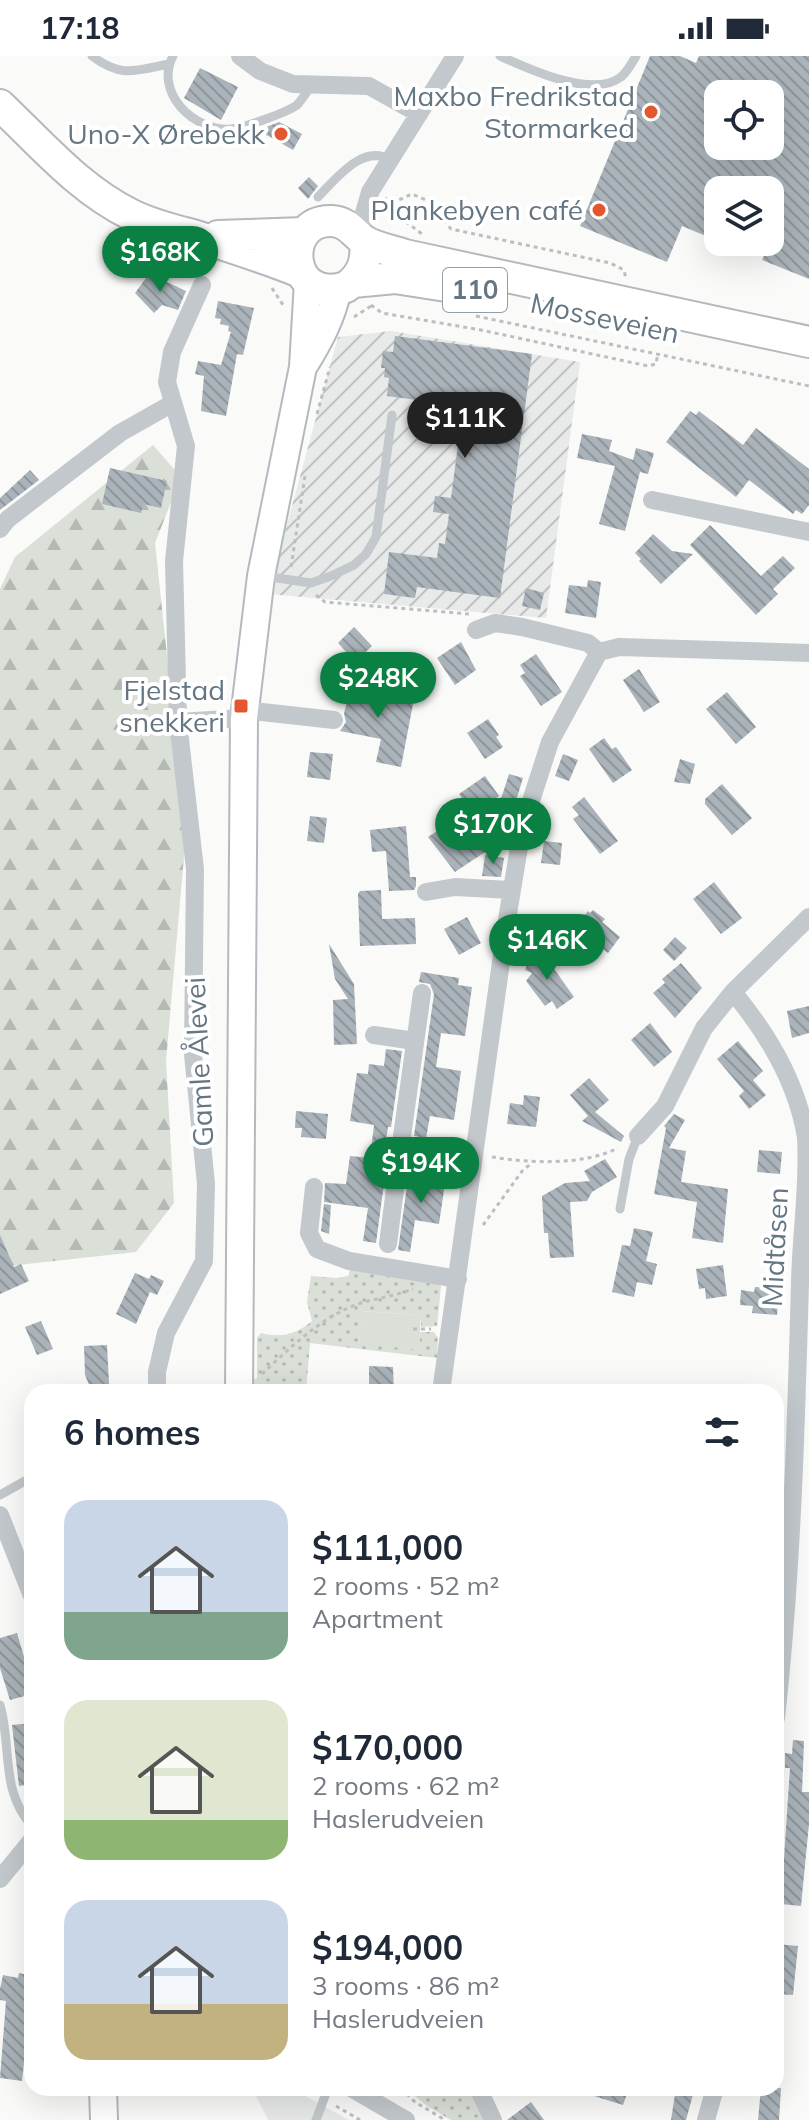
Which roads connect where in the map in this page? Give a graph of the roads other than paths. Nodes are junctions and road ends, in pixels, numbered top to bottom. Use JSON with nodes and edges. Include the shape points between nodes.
{"nodes":[{"id":1,"x":92,"y":56,"type":"edge"},
{"id":2,"x":240,"y":56,"type":"edge"},
{"id":3,"x":455,"y":56,"type":"edge"},
{"id":4,"x":500,"y":56,"type":"edge"},
{"id":5,"x":636,"y":56,"type":"edge"},
{"id":6,"x":171,"y":60,"type":"edge"},
{"id":7,"x":312,"y":85,"type":"junction"},
{"id":8,"x":0,"y":105,"type":"edge"},
{"id":9,"x":419,"y":114,"type":"junction"},
{"id":10,"x":390,"y":160,"type":"junction"},
{"id":11,"x":370,"y":192,"type":"junction"},
{"id":12,"x":343,"y":223,"type":"junction"},
{"id":13,"x":304,"y":233,"type":"junction"},
{"id":14,"x":194,"y":236,"type":"junction"},
{"id":15,"x":304,"y":277,"type":"junction"},
{"id":16,"x":202,"y":285,"type":"dead end"},
{"id":17,"x":354,"y":292,"type":"junction"},
{"id":18,"x":808,"y":362,"type":"edge"},
{"id":19,"x":303,"y":367,"type":"junction"},
{"id":20,"x":173,"y":403,"type":"junction"},
{"id":21,"x":392,"y":415,"type":"dead end"},
{"id":22,"x":652,"y":500,"type":"dead end"},
{"id":23,"x":0,"y":529,"type":"edge"},
{"id":24,"x":809,"y":532,"type":"edge"},
{"id":25,"x":261,"y":576,"type":"junction"},
{"id":26,"x":476,"y":630,"type":"dead end"},
{"id":27,"x":599,"y":652,"type":"junction"},
{"id":28,"x":809,"y":653,"type":"edge"},
{"id":29,"x":244,"y":714,"type":"junction"},
{"id":30,"x":334,"y":720,"type":"dead end"},
{"id":31,"x":178,"y":722,"type":"junction"},
{"id":32,"x":511,"y":890,"type":"junction"},
{"id":33,"x":426,"y":892,"type":"dead end"},
{"id":34,"x":809,"y":917,"type":"edge"},
{"id":35,"x":733,"y":992,"type":"junction"},
{"id":36,"x":422,"y":993,"type":"dead end"},
{"id":37,"x":374,"y":1035,"type":"dead end"},
{"id":38,"x":415,"y":1041,"type":"junction"},
{"id":39,"x":638,"y":1136,"type":"joint"},
{"id":40,"x":399,"y":1158,"type":"junction"},
{"id":41,"x":473,"y":1162,"type":"junction"},
{"id":42,"x":314,"y":1187,"type":"dead end"},
{"id":43,"x":620,"y":1209,"type":"dead end"},
{"id":44,"x":388,"y":1244,"type":"dead end"},
{"id":45,"x":448,"y":1278,"type":"junction"},
{"id":46,"x":157,"y":1384,"type":"edge"},
{"id":47,"x":248,"y":1384,"type":"edge"},
{"id":48,"x":441,"y":1384,"type":"edge"},
{"id":49,"x":803,"y":1404,"type":"edge"},
{"id":50,"x":24,"y":1482,"type":"edge"},
{"id":51,"x":0,"y":1495,"type":"edge"},
{"id":52,"x":0,"y":1515,"type":"edge"},
{"id":53,"x":801,"y":1523,"type":"edge"},
{"id":54,"x":24,"y":1576,"type":"edge"},
{"id":55,"x":784,"y":1582,"type":"edge"},
{"id":56,"x":0,"y":1705,"type":"edge"},
{"id":57,"x":24,"y":1816,"type":"edge"},
{"id":58,"x":24,"y":1850,"type":"edge"},
{"id":59,"x":0,"y":1879,"type":"edge"},
{"id":60,"x":103,"y":2096,"type":"edge"},
{"id":61,"x":325,"y":2096,"type":"edge"},
{"id":62,"x":365,"y":2096,"type":"edge"},
{"id":63,"x":482,"y":2096,"type":"edge"},
{"id":64,"x":713,"y":2096,"type":"edge"},
{"id":65,"x":104,"y":2120,"type":"edge"},
{"id":66,"x":316,"y":2120,"type":"edge"},
{"id":67,"x":406,"y":2120,"type":"edge"},
{"id":68,"x":493,"y":2120,"type":"edge"},
{"id":69,"x":706,"y":2120,"type":"edge"}],
"edges":[{"from":1,"to":6,"type":"lane","via":[[107,68],[131,72]]},
{"from":2,"to":7,"type":"street","via":[[272,77]]},
{"from":3,"to":9,"type":"street"},
{"from":4,"to":5,"type":"lane","via":[[573,85],[611,82]]},
{"from":6,"to":7,"type":"lane","via":[[169,89],[176,105],[218,128],[234,129],[296,106]]},
{"from":7,"to":9,"type":"street","via":[[369,86]]},
{"from":8,"to":14,"type":"highway","number":"110","via":[[98,195],[151,224]]},
{"from":9,"to":10,"type":"street"},
{"from":10,"to":11,"type":"street"},
{"from":10,"to":12,"type":"lane","via":[[368,156],[346,168]]},
{"from":11,"to":12,"type":"street"},
{"from":11,"to":12,"type":"street"},
{"from":12,"to":13,"type":"highway","number":"110","via":[[318,223]]},
{"from":12,"to":17,"type":"highway","via":[[366,256]]},
{"from":12,"to":18,"type":"highway","name":"Mosseveien","number":"110","via":[[405,255]]},
{"from":13,"to":14,"type":"highway","number":"110"},
{"from":13,"to":15,"type":"highway","via":[[296,261]]},
{"from":14,"to":15,"type":"highway","number":"110"},
{"from":15,"to":17,"type":"highway","number":"110","via":[[323,289]]},
{"from":15,"to":19,"type":"main road","name":"Gamle Ålevei"},
{"from":16,"to":20,"type":"street","name":"Gamle Ålevei","via":[[172,352],[167,382]]},
{"from":17,"to":18,"type":"highway","name":"Mosseveien","number":"110","via":[[395,278],[430,282]]},
{"from":17,"to":19,"type":"main road","name":"Gamle Ålevei","via":[[334,310]]},
{"from":19,"to":25,"type":"main road","name":"Gamle Ålevei"},
{"from":20,"to":23,"type":"street","via":[[120,433]]},
{"from":20,"to":31,"type":"street","name":"Gamle Ålevei","via":[[186,446],[174,561]]},
{"from":21,"to":25,"type":"lane","via":[[376,537],[366,554],[354,565],[311,583]]},
{"from":22,"to":24,"type":"street"},
{"from":25,"to":29,"type":"main road","name":"Gamle Ålevei"},
{"from":26,"to":27,"type":"street","via":[[495,623],[522,627],[588,643]]},
{"from":27,"to":28,"type":"street","via":[[619,647]]},
{"from":27,"to":32,"type":"street","via":[[550,742],[534,784]]},
{"from":29,"to":30,"type":"street"},
{"from":29,"to":31,"type":"street"},
{"from":29,"to":47,"type":"main road","name":"Gamle Ålevei"},
{"from":31,"to":46,"type":"street","name":"Gamle Ålevei","via":[[195,869],[193,1054],[206,1184],[204,1261],[166,1333]]},
{"from":32,"to":33,"type":"street","via":[[455,887]]},
{"from":32,"to":41,"type":"street"},
{"from":34,"to":35,"type":"street"},
{"from":35,"to":39,"type":"street","via":[[698,1037],[665,1106]]},
{"from":35,"to":49,"type":"street","name":"Midtåsen","via":[[789,1077],[806,1138],[800,1269]]},
{"from":36,"to":38,"type":"street"},
{"from":37,"to":38,"type":"street"},
{"from":38,"to":40,"type":"street"},
{"from":39,"to":43,"type":"lane"},
{"from":40,"to":41,"type":"street"},
{"from":40,"to":44,"type":"street"},
{"from":41,"to":45,"type":"street","via":[[463,1238]]},
{"from":42,"to":45,"type":"street","via":[[301,1207],[317,1249]]},
{"from":45,"to":48,"type":"street"},
{"from":49,"to":53,"type":"street","name":"Midtåsen"},
{"from":50,"to":51,"type":"lane"},
{"from":52,"to":54,"type":"street"},
{"from":53,"to":55,"type":"street","name":"Midtåsen"},
{"from":56,"to":57,"type":"lane","via":[[9,1784]]},
{"from":58,"to":59,"type":"street"},
{"from":60,"to":65,"type":"main road"},
{"from":61,"to":66,"type":"lane"},
{"from":62,"to":67,"type":"street"},
{"from":63,"to":68,"type":"street"},
{"from":64,"to":69,"type":"street"}]}
